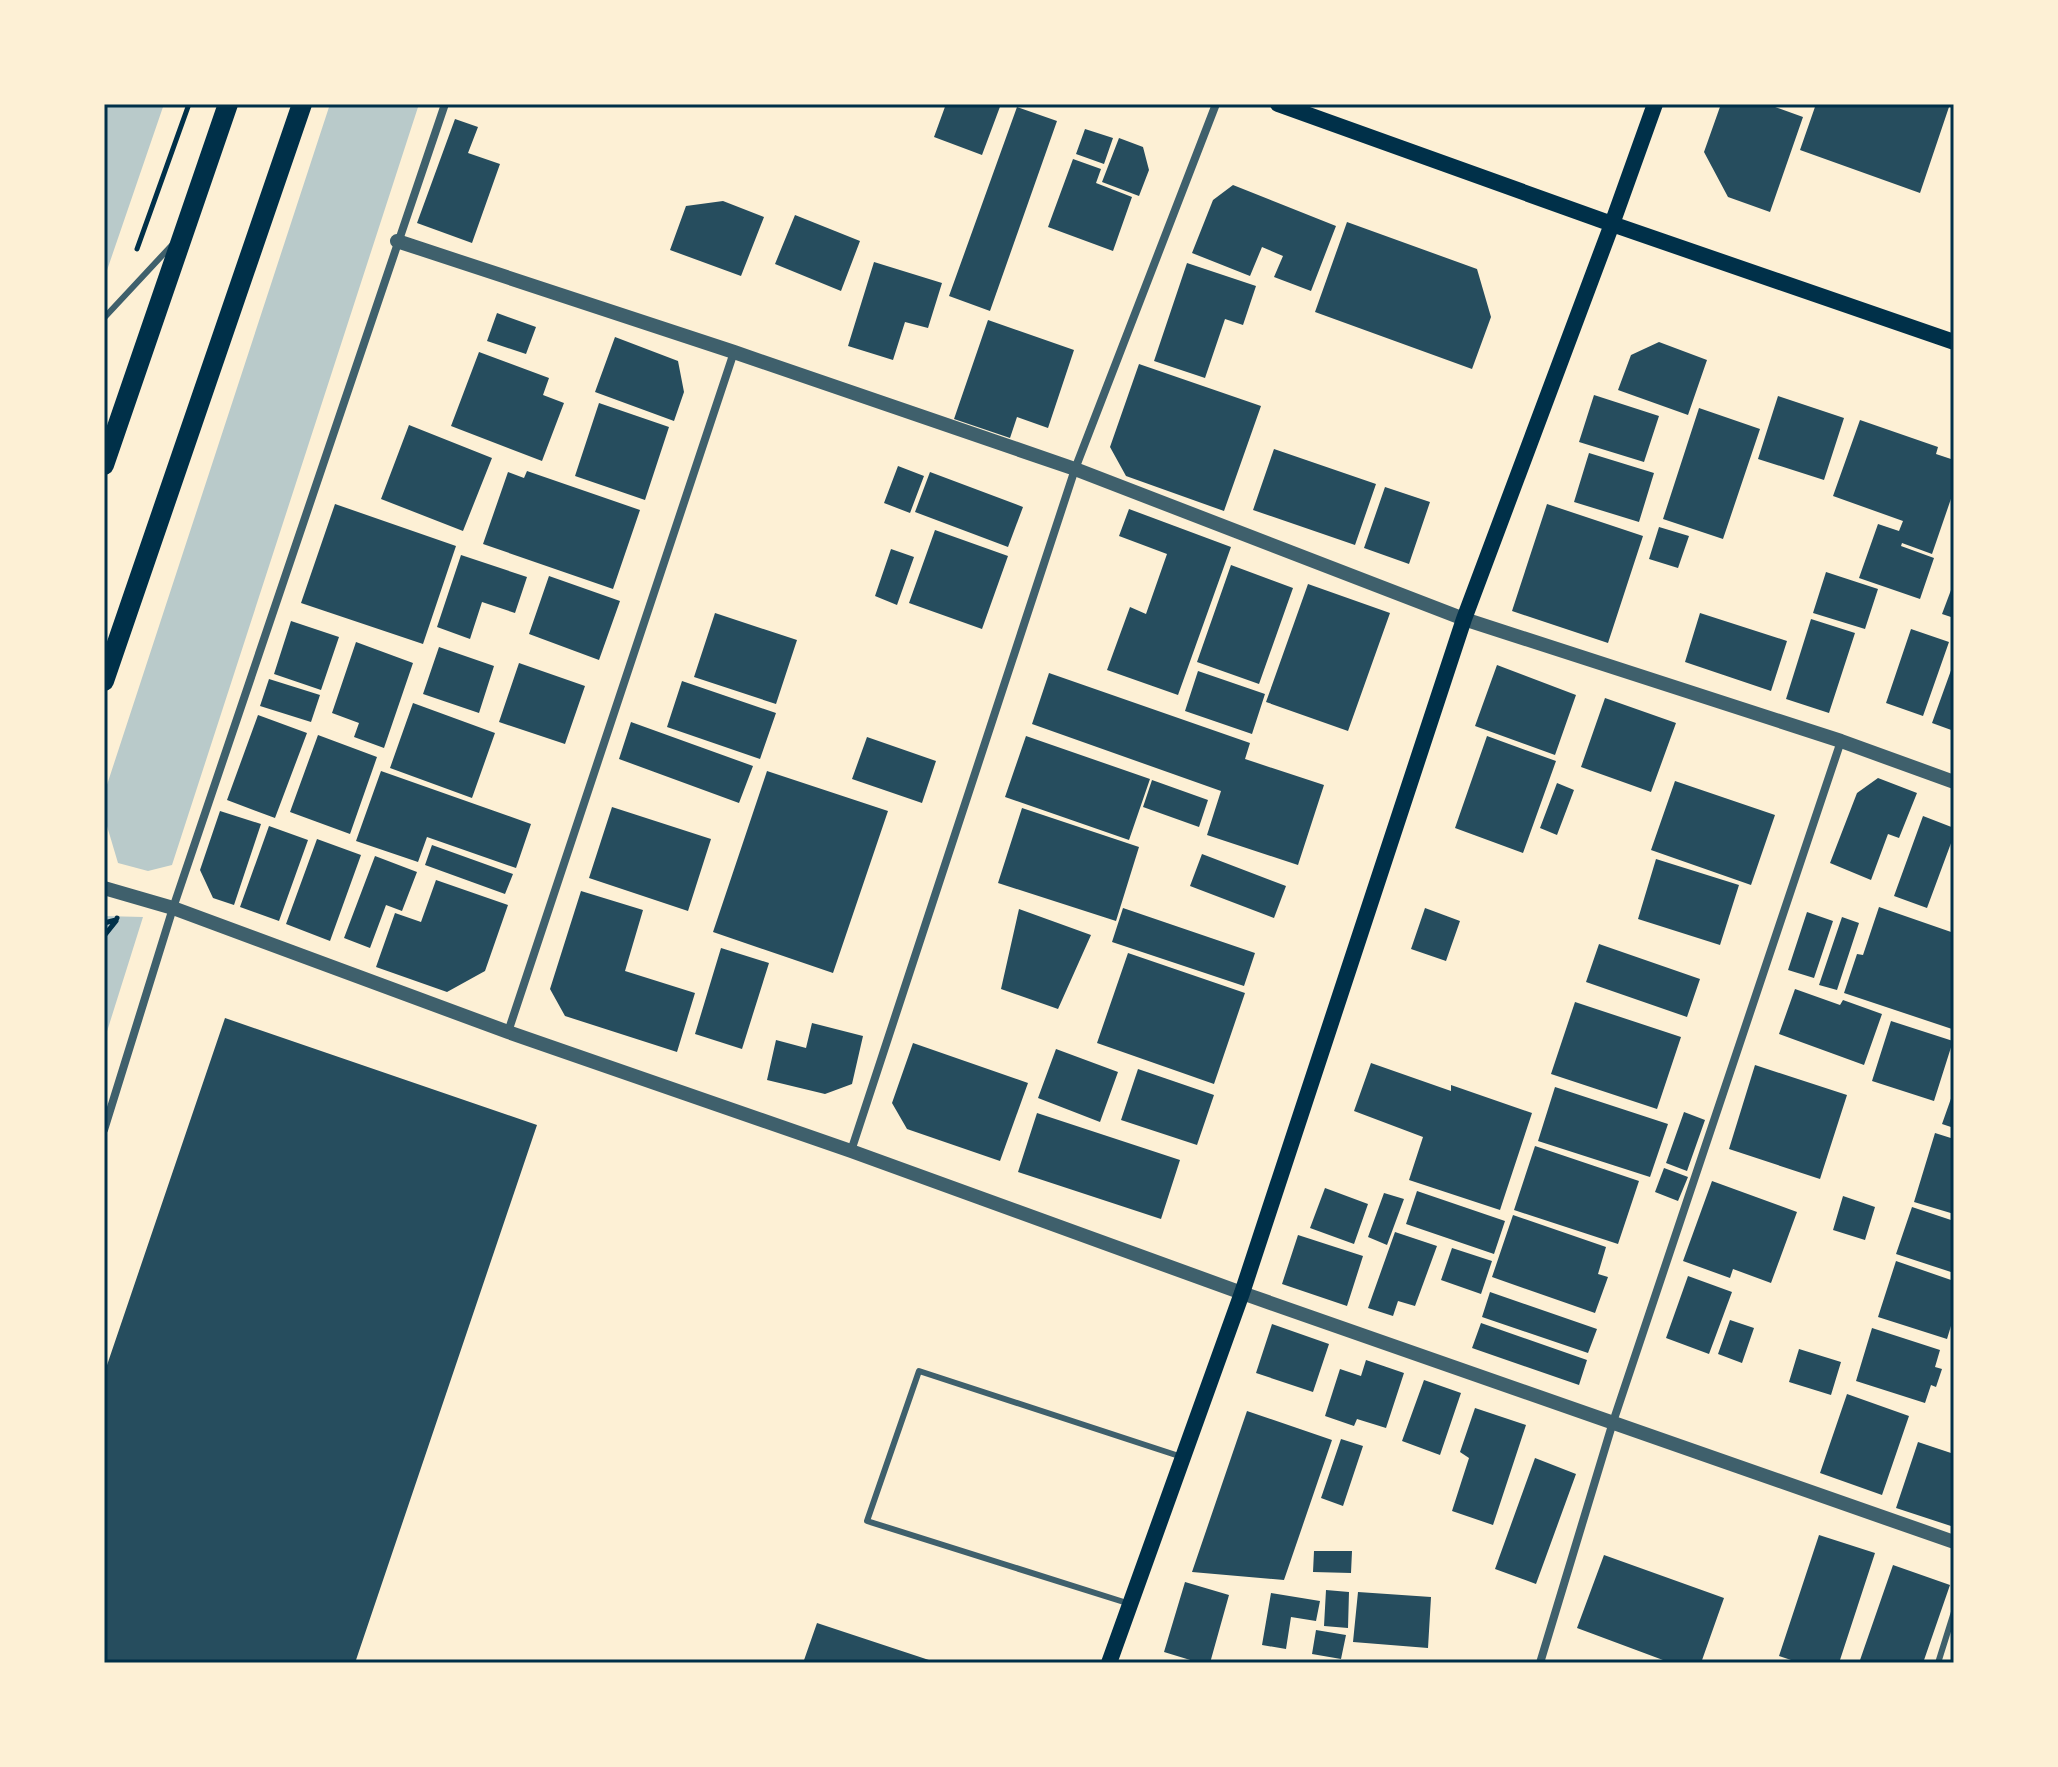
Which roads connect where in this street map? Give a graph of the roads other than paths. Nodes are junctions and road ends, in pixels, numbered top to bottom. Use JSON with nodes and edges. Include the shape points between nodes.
{"nodes":[{"id":1,"x":228,"y":104,"type":"edge"},
{"id":2,"x":302,"y":104,"type":"edge"},
{"id":3,"x":445,"y":104,"type":"edge"},
{"id":4,"x":1216,"y":104,"type":"edge"},
{"id":5,"x":1278,"y":104,"type":"edge"},
{"id":6,"x":1655,"y":104,"type":"edge"},
{"id":7,"x":1612,"y":224,"type":"junction"},
{"id":8,"x":182,"y":234,"type":"junction"},
{"id":9,"x":397,"y":241,"type":"junction"},
{"id":10,"x":104,"y":318,"type":"edge"},
{"id":11,"x":1954,"y":342,"type":"edge"},
{"id":12,"x":734,"y":352,"type":"junction"},
{"id":13,"x":104,"y":465,"type":"edge"},
{"id":14,"x":1075,"y":469,"type":"junction"},
{"id":15,"x":1464,"y":619,"type":"junction"},
{"id":16,"x":104,"y":681,"type":"edge"},
{"id":17,"x":1841,"y":741,"type":"junction"},
{"id":18,"x":1954,"y":782,"type":"edge"},
{"id":19,"x":104,"y":888,"type":"edge"},
{"id":20,"x":173,"y":908,"type":"junction"},
{"id":21,"x":508,"y":1032,"type":"junction"},
{"id":22,"x":104,"y":1130,"type":"edge"},
{"id":23,"x":851,"y":1151,"type":"junction"},
{"id":24,"x":1242,"y":1293,"type":"junction"},
{"id":25,"x":1613,"y":1422,"type":"junction"},
{"id":26,"x":1182,"y":1457,"type":"junction"},
{"id":27,"x":1954,"y":1542,"type":"edge"},
{"id":28,"x":1130,"y":1604,"type":"junction"},
{"id":29,"x":1954,"y":1612,"type":"edge"},
{"id":30,"x":1109,"y":1663,"type":"edge"},
{"id":31,"x":1540,"y":1663,"type":"edge"},
{"id":32,"x":1938,"y":1663,"type":"edge"}],
"edges":[{"from":1,"to":8,"type":"main road"},
{"from":2,"to":16,"type":"main road"},
{"from":3,"to":9,"type":"street"},
{"from":4,"to":14,"type":"street"},
{"from":5,"to":7,"type":"main road"},
{"from":6,"to":7,"type":"main road"},
{"from":7,"to":11,"type":"main road"},
{"from":7,"to":15,"type":"main road"},
{"from":8,"to":10,"type":"lane"},
{"from":8,"to":13,"type":"main road"},
{"from":9,"to":12,"type":"street"},
{"from":9,"to":20,"type":"street"},
{"from":12,"to":14,"type":"street"},
{"from":12,"to":21,"type":"street"},
{"from":14,"to":15,"type":"street"},
{"from":14,"to":23,"type":"street"},
{"from":15,"to":17,"type":"street"},
{"from":15,"to":24,"type":"main road"},
{"from":17,"to":18,"type":"street"},
{"from":17,"to":25,"type":"street"},
{"from":19,"to":20,"type":"street"},
{"from":20,"to":21,"type":"street"},
{"from":20,"to":22,"type":"street"},
{"from":21,"to":23,"type":"street"},
{"from":23,"to":24,"type":"street"},
{"from":24,"to":25,"type":"street"},
{"from":24,"to":26,"type":"main road"},
{"from":25,"to":27,"type":"street"},
{"from":25,"to":31,"type":"street"},
{"from":26,"to":28,"type":"main road"},
{"from":26,"to":28,"type":"lane","via":[[919,1371],[867,1521]]},
{"from":28,"to":30,"type":"main road"},
{"from":29,"to":32,"type":"lane"}]}
